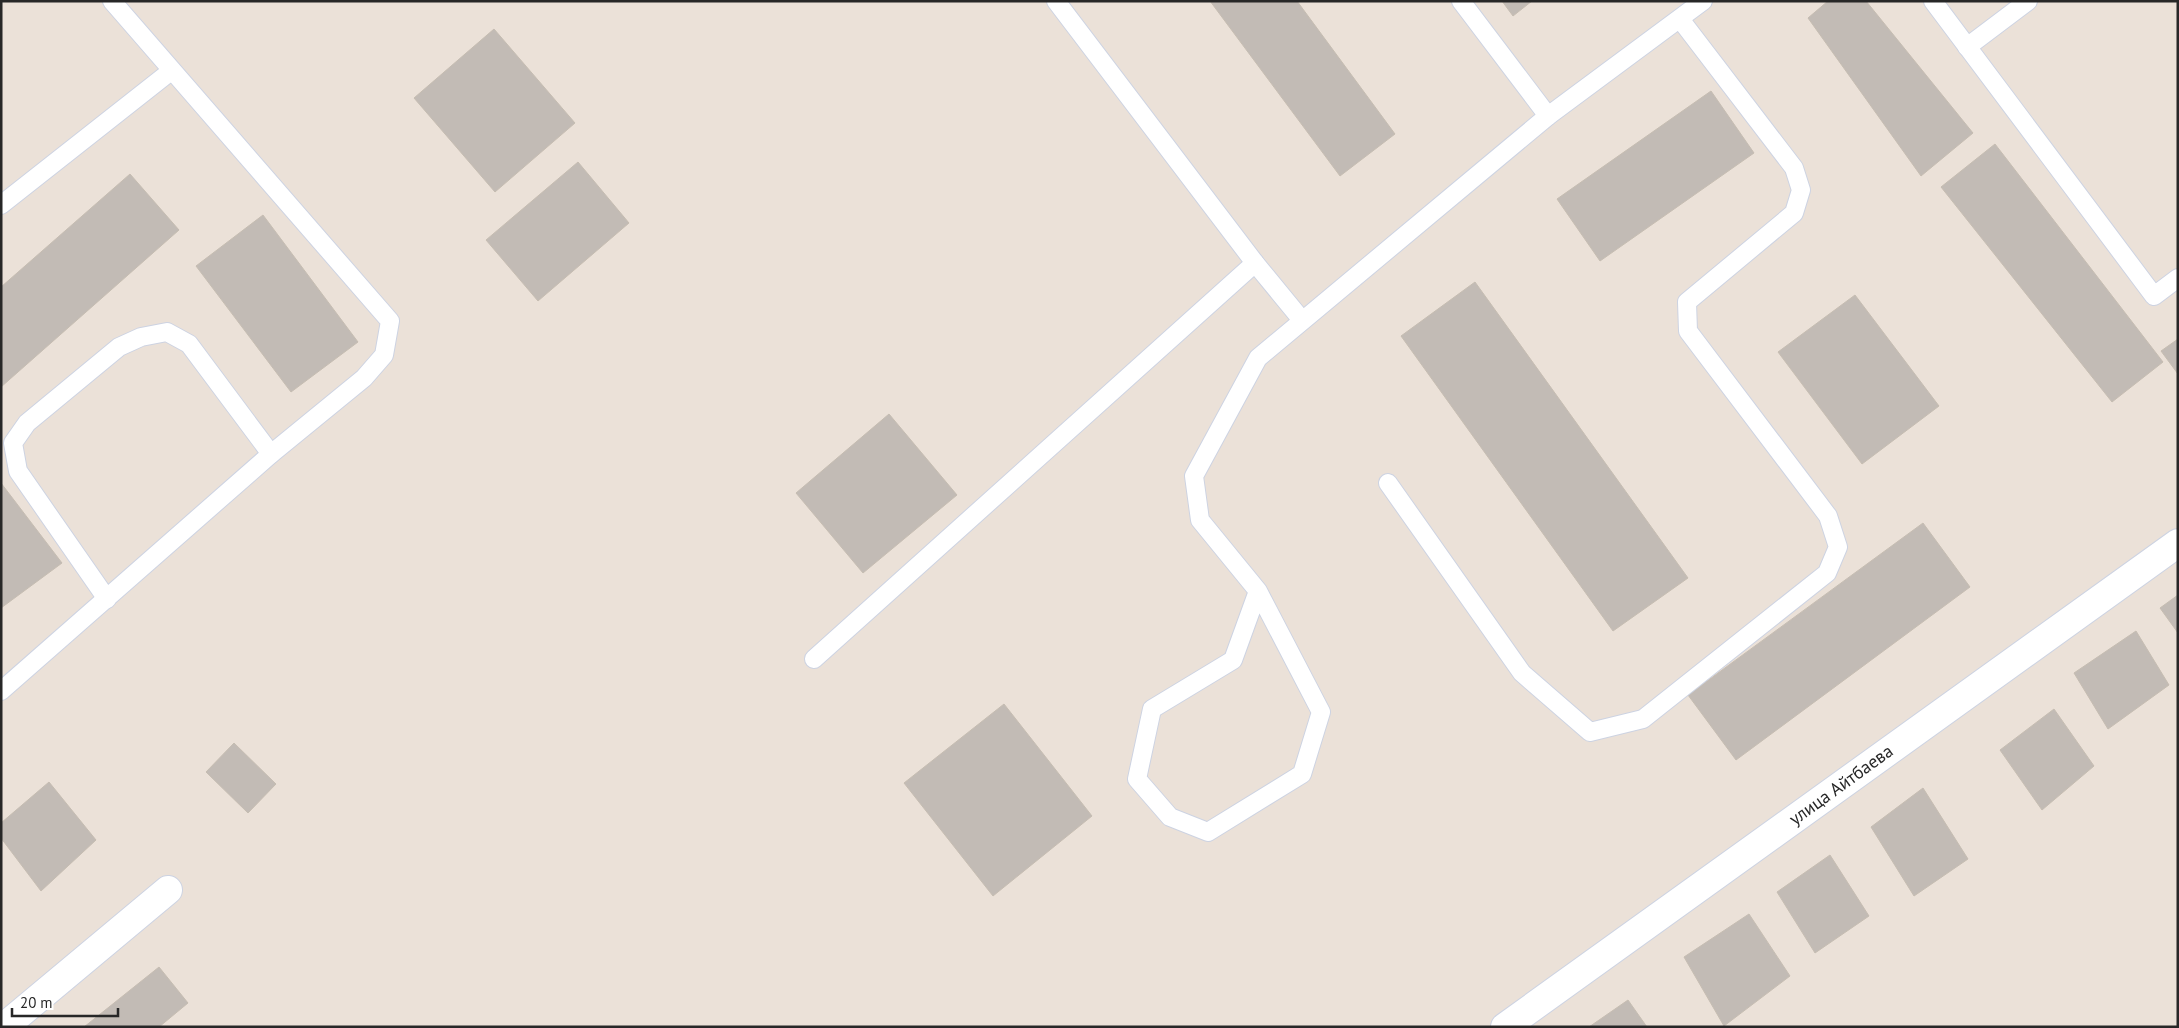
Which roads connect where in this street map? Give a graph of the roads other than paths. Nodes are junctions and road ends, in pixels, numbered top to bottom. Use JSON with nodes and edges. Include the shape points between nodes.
{"nodes":[{"id":1,"x":112,"y":1,"type":"edge"},
{"id":2,"x":1056,"y":1,"type":"edge"},
{"id":3,"x":1462,"y":1,"type":"edge"},
{"id":4,"x":1703,"y":1,"type":"edge"},
{"id":5,"x":1933,"y":1,"type":"edge"},
{"id":6,"x":2028,"y":1,"type":"edge"},
{"id":7,"x":1680,"y":19,"type":"junction"},
{"id":8,"x":1967,"y":47,"type":"junction"},
{"id":9,"x":171,"y":71,"type":"junction"},
{"id":10,"x":1548,"y":116,"type":"junction"},
{"id":11,"x":1,"y":205,"type":"edge"},
{"id":12,"x":1256,"y":263,"type":"junction"},
{"id":13,"x":2178,"y":278,"type":"edge"},
{"id":14,"x":1302,"y":319,"type":"junction"},
{"id":15,"x":271,"y":454,"type":"junction"},
{"id":16,"x":1388,"y":483,"type":"dead end"},
{"id":17,"x":2178,"y":544,"type":"edge"},
{"id":18,"x":1258,"y":591,"type":"junction"},
{"id":19,"x":107,"y":599,"type":"junction"},
{"id":20,"x":814,"y":659,"type":"dead end"},
{"id":21,"x":2,"y":689,"type":"edge"},
{"id":22,"x":168,"y":890,"type":"dead end"},
{"id":23,"x":4,"y":1027,"type":"edge"},
{"id":24,"x":1505,"y":1027,"type":"edge"}],
"edges":[{"from":1,"to":9,"type":"lane"},
{"from":2,"to":12,"type":"lane"},
{"from":3,"to":10,"type":"lane"},
{"from":4,"to":7,"type":"lane"},
{"from":5,"to":8,"type":"lane"},
{"from":6,"to":8,"type":"lane"},
{"from":7,"to":10,"type":"lane"},
{"from":7,"to":16,"type":"lane","via":[[1794,168],[1801,190],[1794,213],[1687,302],[1688,332],[1828,516],[1838,548],[1827,573],[1643,719],[1590,732],[1522,673]]},
{"from":8,"to":13,"type":"lane","via":[[2154,296]]},
{"from":9,"to":11,"type":"lane"},
{"from":9,"to":15,"type":"lane","via":[[390,320],[384,355],[364,378]]},
{"from":10,"to":14,"type":"lane"},
{"from":12,"to":14,"type":"lane"},
{"from":12,"to":20,"type":"lane"},
{"from":14,"to":18,"type":"lane","via":[[1258,358],[1194,476],[1200,520]]},
{"from":15,"to":19,"type":"lane"},
{"from":15,"to":19,"type":"lane","via":[[189,344],[167,332],[141,337],[119,347],[27,423],[13,443],[18,471]]},
{"from":17,"to":24,"type":"street","name":"улица Айтбаева"},
{"from":18,"to":18,"type":"lane","via":[[1232,660],[1152,708],[1137,779],[1170,817],[1208,832],[1302,774],[1321,712]]},
{"from":19,"to":21,"type":"lane"},
{"from":22,"to":23,"type":"street"}]}
